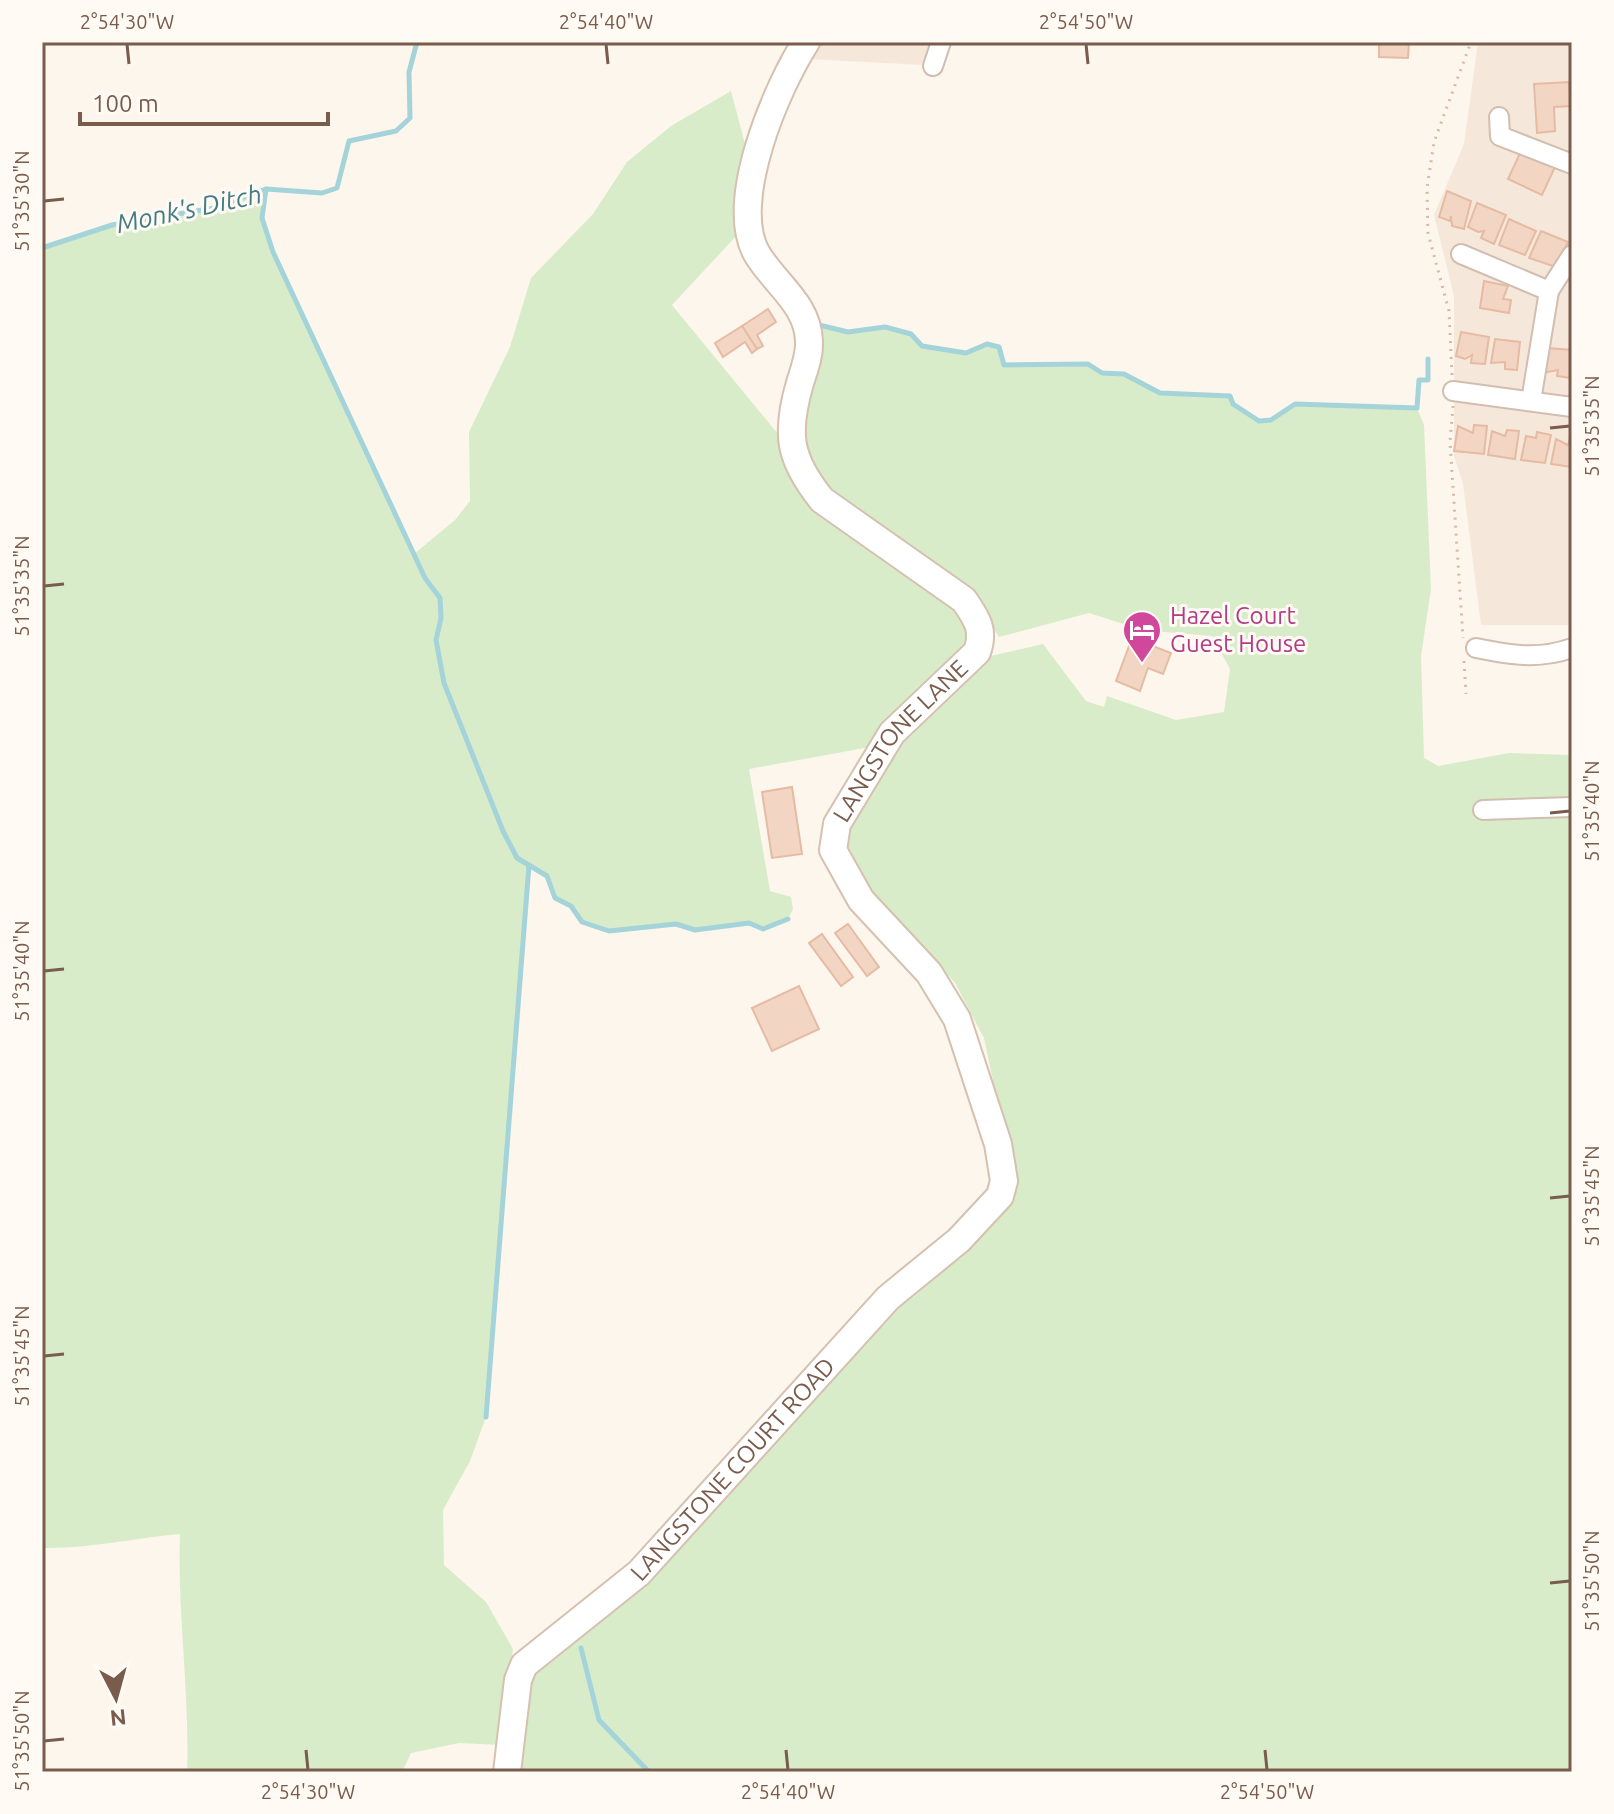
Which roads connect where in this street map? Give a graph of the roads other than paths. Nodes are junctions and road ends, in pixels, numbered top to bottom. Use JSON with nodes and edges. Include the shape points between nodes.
{"nodes":[{"id":1,"x":806,"y":42,"type":"edge"},
{"id":2,"x":941,"y":42,"type":"edge"},
{"id":3,"x":933,"y":66,"type":"dead end"},
{"id":4,"x":1499,"y":117,"type":"dead end"},
{"id":5,"x":1572,"y":164,"type":"edge"},
{"id":6,"x":1461,"y":254,"type":"dead end"},
{"id":7,"x":1572,"y":255,"type":"edge"},
{"id":8,"x":1549,"y":291,"type":"junction"},
{"id":9,"x":1453,"y":391,"type":"road end"},
{"id":10,"x":1531,"y":401,"type":"junction"},
{"id":11,"x":1572,"y":407,"type":"edge"},
{"id":12,"x":1476,"y":648,"type":"dead end"},
{"id":13,"x":1572,"y":648,"type":"edge"},
{"id":14,"x":1572,"y":807,"type":"edge"},
{"id":15,"x":1483,"y":810,"type":"dead end"},
{"id":16,"x":1004,"y":1181,"type":"joint"},
{"id":17,"x":507,"y":1772,"type":"edge"}],
"edges":[{"from":1,"to":16,"type":"street","name":"LANGSTONE LANE","via":[[778,90],[749,202],[752,244],[803,314],[809,341],[790,435],[794,455],[822,500],[964,600],[983,636],[977,652],[892,733],[837,824],[833,850],[861,900],[929,973],[957,1019],[986,1103]]},
{"from":2,"to":3,"type":"street"},
{"from":4,"to":5,"type":"street","via":[[1500,136]]},
{"from":6,"to":8,"type":"street"},
{"from":7,"to":8,"type":"street"},
{"from":8,"to":10,"type":"street"},
{"from":9,"to":10,"type":"street"},
{"from":10,"to":11,"type":"street"},
{"from":12,"to":13,"type":"street","via":[[1548,657]]},
{"from":14,"to":15,"type":"street"},
{"from":16,"to":17,"type":"street","name":"LANGSTONE COURT ROAD","via":[[990,1210],[888,1298],[639,1573],[524,1665]]}]}
